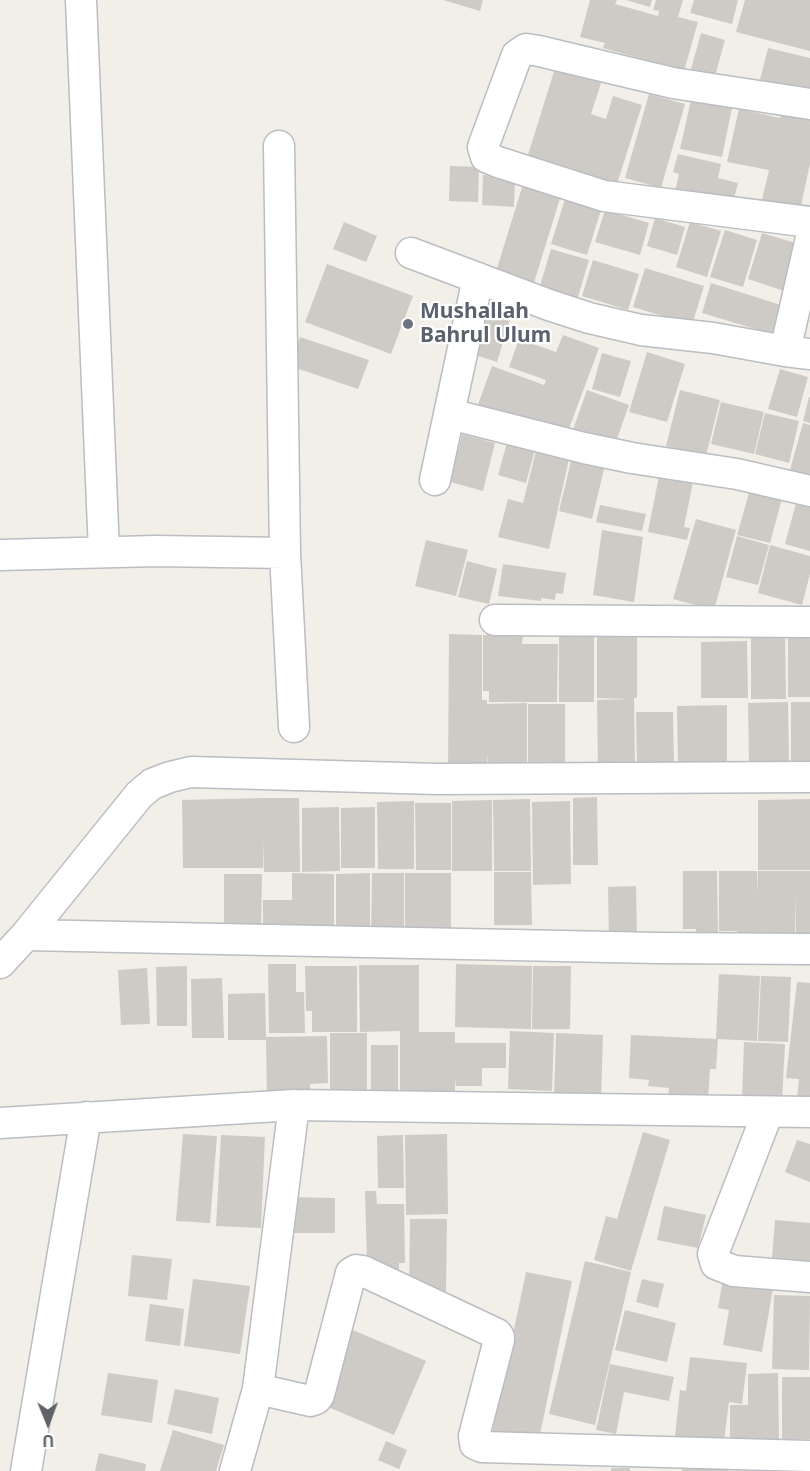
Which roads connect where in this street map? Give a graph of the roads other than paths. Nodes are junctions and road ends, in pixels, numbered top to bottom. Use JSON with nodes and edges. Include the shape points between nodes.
{"nodes":[{"id":1,"x":81,"y":0,"type":"edge"},
{"id":2,"x":810,"y":104,"type":"edge"},
{"id":3,"x":279,"y":146,"type":"dead end"},
{"id":4,"x":810,"y":222,"type":"edge"},
{"id":5,"x":810,"y":242,"type":"edge"},
{"id":6,"x":411,"y":253,"type":"dead end"},
{"id":7,"x":478,"y":278,"type":"junction"},
{"id":8,"x":797,"y":352,"type":"edge"},
{"id":9,"x":450,"y":414,"type":"junction"},
{"id":10,"x":435,"y":480,"type":"dead end"},
{"id":11,"x":810,"y":491,"type":"edge"},
{"id":12,"x":104,"y":552,"type":"junction"},
{"id":13,"x":285,"y":553,"type":"junction"},
{"id":14,"x":0,"y":555,"type":"edge"},
{"id":15,"x":495,"y":620,"type":"dead end"},
{"id":16,"x":810,"y":622,"type":"edge"},
{"id":17,"x":294,"y":727,"type":"dead end"},
{"id":18,"x":810,"y":777,"type":"edge"},
{"id":19,"x":26,"y":935,"type":"junction"},
{"id":20,"x":810,"y":949,"type":"edge"},
{"id":21,"x":0,"y":963,"type":"edge"},
{"id":22,"x":294,"y":1105,"type":"junction"},
{"id":23,"x":768,"y":1112,"type":"junction"},
{"id":24,"x":810,"y":1112,"type":"edge"},
{"id":25,"x":86,"y":1117,"type":"junction"},
{"id":26,"x":0,"y":1123,"type":"edge"},
{"id":27,"x":810,"y":1277,"type":"edge"},
{"id":28,"x":258,"y":1389,"type":"junction"},
{"id":29,"x":810,"y":1455,"type":"edge"},
{"id":30,"x":26,"y":1471,"type":"edge"},
{"id":31,"x":235,"y":1471,"type":"edge"}],
"edges":[{"from":1,"to":12,"type":"street"},
{"from":2,"to":4,"type":"street","via":[[674,83],[526,49],[517,55],[483,147],[486,157],[498,162],[604,196]]},
{"from":3,"to":13,"type":"street"},
{"from":5,"to":8,"type":"street"},
{"from":6,"to":7,"type":"street"},
{"from":7,"to":8,"type":"street","via":[[589,318],[641,330]]},
{"from":7,"to":9,"type":"street"},
{"from":9,"to":10,"type":"street"},
{"from":9,"to":11,"type":"street","via":[[584,448],[737,474]]},
{"from":12,"to":13,"type":"street"},
{"from":12,"to":14,"type":"street"},
{"from":13,"to":17,"type":"street"},
{"from":15,"to":16,"type":"street"},
{"from":18,"to":19,"type":"street","via":[[437,779],[191,772],[152,784],[139,795]]},
{"from":19,"to":20,"type":"street"},
{"from":19,"to":21,"type":"street"},
{"from":22,"to":23,"type":"street"},
{"from":22,"to":25,"type":"street"},
{"from":22,"to":28,"type":"street"},
{"from":23,"to":24,"type":"street"},
{"from":23,"to":27,"type":"street","via":[[713,1254],[716,1264],[734,1271]]},
{"from":25,"to":26,"type":"street"},
{"from":25,"to":30,"type":"street"},
{"from":28,"to":29,"type":"street","via":[[316,1399],[351,1273],[363,1270],[497,1334],[499,1340],[474,1436],[475,1444],[482,1447]]},
{"from":28,"to":31,"type":"street"}]}
